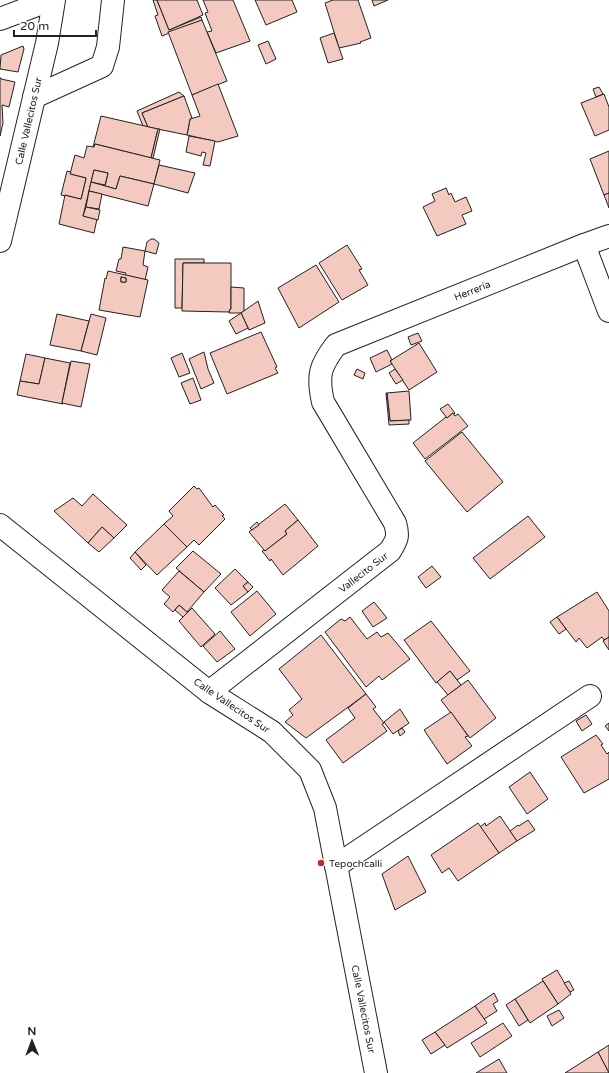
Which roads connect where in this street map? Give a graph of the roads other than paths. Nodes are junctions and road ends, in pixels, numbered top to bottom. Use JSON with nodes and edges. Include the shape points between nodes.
{"nodes":[{"id":1,"x":50,"y":0,"type":"edge"},
{"id":2,"x":54,"y":0,"type":"edge"},
{"id":3,"x":113,"y":0,"type":"edge"},
{"id":4,"x":0,"y":19,"type":"edge"},
{"id":5,"x":34,"y":97,"type":"junction"},
{"id":6,"x":609,"y":236,"type":"edge"},
{"id":7,"x":0,"y":241,"type":"edge"},
{"id":8,"x":584,"y":245,"type":"junction"},
{"id":9,"x":609,"y":311,"type":"edge"},
{"id":10,"x":336,"y":345,"type":"joint"},
{"id":11,"x":0,"y":525,"type":"edge"},
{"id":12,"x":209,"y":692,"type":"junction"},
{"id":13,"x":590,"y":696,"type":"dead end"},
{"id":14,"x":336,"y":866,"type":"junction"},
{"id":15,"x":376,"y":1073,"type":"edge"}],
"edges":[{"from":1,"to":4,"type":"street"},
{"from":2,"to":5,"type":"street","name":"Calle Vallecitos Sur"},
{"from":3,"to":5,"type":"street","via":[[108,47],[102,66]]},
{"from":5,"to":7,"type":"street","name":"Calle Vallecitos Sur"},
{"from":6,"to":8,"type":"street","name":"Herrería"},
{"from":8,"to":9,"type":"street"},
{"from":8,"to":10,"type":"street","name":"Herrería"},
{"from":10,"to":12,"type":"street","name":"Vallecito Sur","via":[[326,358],[320,374],[323,402],[395,523],[398,533],[395,543],[390,550]]},
{"from":11,"to":12,"type":"street","name":"Calle Vallecitos Sur"},
{"from":12,"to":14,"type":"street","name":"Calle Vallecitos Sur","via":[[272,732],[310,770],[325,808]]},
{"from":13,"to":14,"type":"street"},
{"from":14,"to":15,"type":"street","name":"Calle Vallecitos Sur"}]}
